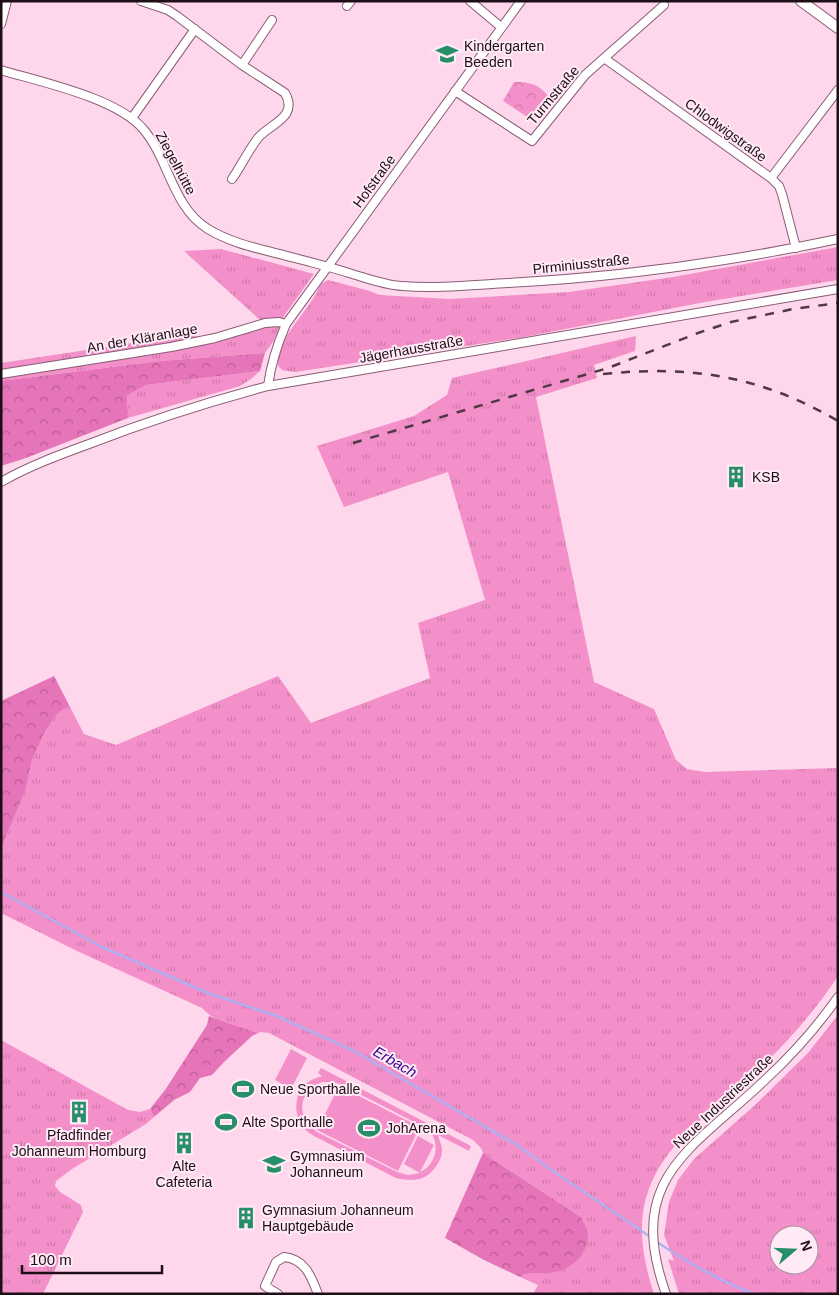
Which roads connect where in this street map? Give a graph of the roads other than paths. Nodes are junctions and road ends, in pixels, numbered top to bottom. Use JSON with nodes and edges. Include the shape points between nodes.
{"nodes":[{"id":1,"x":7,"y":1,"type":"edge"},
{"id":2,"x":141,"y":1,"type":"edge"},
{"id":3,"x":470,"y":1,"type":"edge"},
{"id":4,"x":521,"y":1,"type":"edge"},
{"id":5,"x":802,"y":1,"type":"edge"},
{"id":6,"x":664,"y":5,"type":"dead end"},
{"id":7,"x":272,"y":20,"type":"dead end"},
{"id":8,"x":1,"y":24,"type":"edge"},
{"id":9,"x":500,"y":27,"type":"junction"},
{"id":10,"x":838,"y":28,"type":"edge"},
{"id":11,"x":195,"y":29,"type":"junction"},
{"id":12,"x":604,"y":58,"type":"junction"},
{"id":13,"x":242,"y":65,"type":"junction"},
{"id":14,"x":1,"y":70,"type":"edge"},
{"id":15,"x":838,"y":90,"type":"edge"},
{"id":16,"x":455,"y":91,"type":"junction"},
{"id":17,"x":132,"y":118,"type":"junction"},
{"id":18,"x":771,"y":178,"type":"junction"},
{"id":19,"x":232,"y":179,"type":"dead end"},
{"id":20,"x":838,"y":239,"type":"edge"},
{"id":21,"x":796,"y":248,"type":"junction"},
{"id":22,"x":327,"y":266,"type":"junction"},
{"id":23,"x":838,"y":289,"type":"edge"},
{"id":24,"x":286,"y":324,"type":"junction"},
{"id":25,"x":1,"y":374,"type":"edge"},
{"id":26,"x":268,"y":386,"type":"junction"},
{"id":27,"x":1,"y":482,"type":"edge"},
{"id":28,"x":838,"y":997,"type":"edge"},
{"id":29,"x":278,"y":1294,"type":"edge"},
{"id":30,"x":318,"y":1294,"type":"edge"},
{"id":31,"x":666,"y":1294,"type":"edge"}],
"edges":[{"from":1,"to":8,"type":"street"},
{"from":2,"to":11,"type":"street","via":[[168,10]]},
{"from":3,"to":9,"type":"street"},
{"from":4,"to":9,"type":"street","name":"Hofstraße"},
{"from":5,"to":10,"type":"street"},
{"from":6,"to":12,"type":"street","name":"Turmstraße"},
{"from":7,"to":13,"type":"street"},
{"from":9,"to":16,"type":"street","name":"Hofstraße"},
{"from":11,"to":13,"type":"street"},
{"from":11,"to":17,"type":"street"},
{"from":12,"to":16,"type":"street","name":"Turmstraße","via":[[571,90],[532,141]]},
{"from":12,"to":18,"type":"street","name":"Chlodwigstraße"},
{"from":13,"to":19,"type":"street","via":[[285,93],[289,106],[280,121],[258,137]]},
{"from":14,"to":17,"type":"street","name":"Ziegelhütte","via":[[108,103]]},
{"from":15,"to":18,"type":"street"},
{"from":16,"to":22,"type":"street","name":"Hofstraße"},
{"from":17,"to":22,"type":"street","name":"Ziegelhütte","via":[[154,144],[191,216],[204,227],[233,241]]},
{"from":18,"to":21,"type":"street","name":"Chlodwigstraße","via":[[782,194]]},
{"from":20,"to":21,"type":"street","name":"Pirminiusstraße"},
{"from":21,"to":22,"type":"street","name":"Pirminiusstraße","via":[[700,264],[581,278],[440,287],[382,283]]},
{"from":22,"to":24,"type":"street","name":"Hofstraße"},
{"from":23,"to":26,"type":"street","name":"Jägerhausstraße"},
{"from":24,"to":25,"type":"street","name":"An der Kläranlage","via":[[265,323],[172,347]]},
{"from":24,"to":26,"type":"street","name":"Hofstraße","via":[[271,365]]},
{"from":26,"to":27,"type":"street","name":"Jägerhausstraße","via":[[144,423],[40,463]]},
{"from":28,"to":31,"type":"street","name":"Neue Industriestraße","via":[[801,1044],[766,1080],[694,1143],[672,1168],[658,1195],[653,1228],[654,1251]]},
{"from":29,"to":30,"type":"street","via":[[265,1286],[276,1262],[284,1256],[304,1266]]}]}
